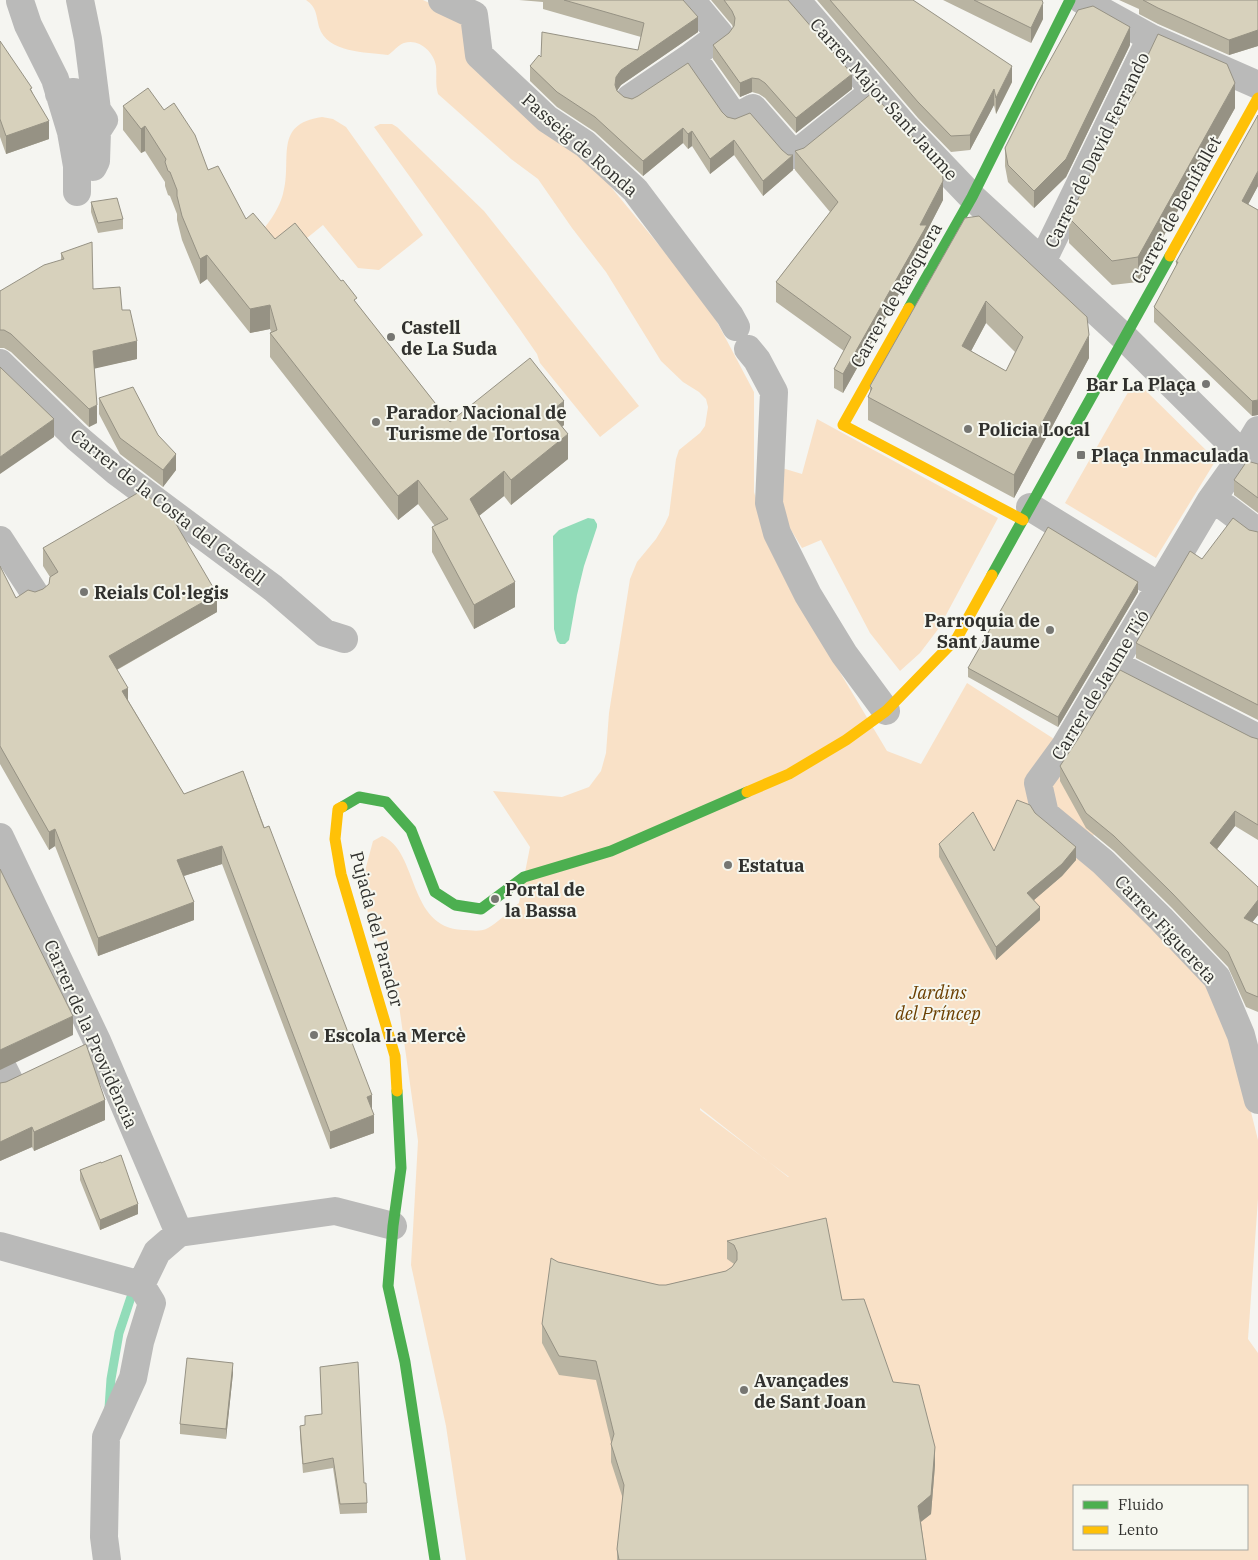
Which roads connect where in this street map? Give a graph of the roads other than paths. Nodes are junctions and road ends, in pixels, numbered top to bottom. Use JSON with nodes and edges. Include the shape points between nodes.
{"nodes":[{"id":1,"x":80,"y":0,"type":"edge"},
{"id":2,"x":442,"y":0,"type":"edge"},
{"id":3,"x":691,"y":0,"type":"edge"},
{"id":4,"x":796,"y":0,"type":"edge"},
{"id":5,"x":1070,"y":0,"type":"edge"},
{"id":6,"x":1082,"y":0,"type":"edge"},
{"id":7,"x":20,"y":1,"type":"edge"},
{"id":8,"x":1151,"y":38,"type":"junction"},
{"id":9,"x":692,"y":56,"type":"junction"},
{"id":10,"x":1258,"y":85,"type":"edge"},
{"id":11,"x":874,"y":91,"type":"junction"},
{"id":12,"x":59,"y":94,"type":"junction"},
{"id":13,"x":630,"y":98,"type":"edge"},
{"id":14,"x":1258,"y":98,"type":"edge"},
{"id":15,"x":76,"y":192,"type":"dead end"},
{"id":16,"x":972,"y":197,"type":"junction"},
{"id":17,"x":1042,"y":262,"type":"junction"},
{"id":18,"x":1125,"y":338,"type":"junction"},
{"id":19,"x":0,"y":363,"type":"edge"},
{"id":20,"x":1258,"y":430,"type":"edge"},
{"id":21,"x":1251,"y":459,"type":"edge"},
{"id":22,"x":1211,"y":500,"type":"junction"},
{"id":23,"x":1027,"y":513,"type":"junction"},
{"id":24,"x":1257,"y":530,"type":"edge"},
{"id":25,"x":0,"y":540,"type":"edge"},
{"id":26,"x":1160,"y":586,"type":"junction"},
{"id":27,"x":34,"y":594,"type":"edge"},
{"id":28,"x":344,"y":639,"type":"dead end"},
{"id":29,"x":1114,"y":664,"type":"junction"},
{"id":30,"x":886,"y":711,"type":"junction"},
{"id":31,"x":1258,"y":738,"type":"edge"},
{"id":32,"x":1038,"y":783,"type":"joint"},
{"id":33,"x":0,"y":837,"type":"edge"},
{"id":34,"x":524,"y":877,"type":"joint"},
{"id":35,"x":97,"y":1042,"type":"junction"},
{"id":36,"x":71,"y":1054,"type":"edge"},
{"id":37,"x":36,"y":1070,"type":"edge"},
{"id":38,"x":3,"y":1077,"type":"edge"},
{"id":39,"x":1257,"y":1088,"type":"edge"},
{"id":40,"x":392,"y":1226,"type":"junction"},
{"id":41,"x":179,"y":1233,"type":"junction"},
{"id":42,"x":0,"y":1246,"type":"edge"},
{"id":43,"x":141,"y":1285,"type":"junction"},
{"id":44,"x":107,"y":1560,"type":"edge"},
{"id":45,"x":435,"y":1560,"type":"edge"}],
"edges":[{"from":1,"to":12,"type":"street","via":[[97,110],[104,120],[97,131],[93,167],[74,92]]},
{"from":2,"to":30,"type":"street","name":"Passeig de Ronda","via":[[474,15],[479,55],[547,119],[585,144],[635,190],[730,316],[774,392],[769,503],[777,533],[808,595],[844,654]]},
{"from":3,"to":9,"type":"street","via":[[720,35]]},
{"from":4,"to":11,"type":"street","name":"Carrer Major Sant Jaume"},
{"from":5,"to":16,"type":"street","name":"Carrer de Rasquera"},
{"from":6,"to":8,"type":"street"},
{"from":7,"to":12,"type":"street"},
{"from":8,"to":10,"type":"street"},
{"from":8,"to":17,"type":"street","name":"Carrer de David Ferrando"},
{"from":9,"to":11,"type":"street","via":[[735,118],[753,108],[794,155]]},
{"from":9,"to":13,"type":"street"},
{"from":11,"to":16,"type":"street","name":"Carrer Major Sant Jaume"},
{"from":12,"to":15,"type":"street","via":[[78,166]]},
{"from":14,"to":18,"type":"street","name":"Carrer de Benifallet"},
{"from":16,"to":17,"type":"street","name":"Carrer Major Sant Jaume"},
{"from":16,"to":23,"type":"street","name":"Carrer de Rasquera","via":[[843,425]]},
{"from":17,"to":18,"type":"street","name":"Carrer Major Sant Jaume"},
{"from":18,"to":21,"type":"street","name":"Carrer Major Sant Jaume"},
{"from":18,"to":23,"type":"street","name":"Carrer de Benifallet"},
{"from":19,"to":28,"type":"street","name":"Carrer de la Costa del Castell","via":[[117,472],[272,588],[325,633]]},
{"from":20,"to":21,"type":"street"},
{"from":21,"to":22,"type":"street","name":"Carrer de Jaume Tió"},
{"from":22,"to":24,"type":"street"},
{"from":22,"to":26,"type":"street","name":"Carrer de Jaume Tió"},
{"from":23,"to":26,"type":"street"},
{"from":23,"to":30,"type":"street","name":"Carrer de Benifallet","via":[[957,638]]},
{"from":25,"to":27,"type":"street"},
{"from":26,"to":29,"type":"street","name":"Carrer de Jaume Tió"},
{"from":29,"to":31,"type":"street"},
{"from":29,"to":32,"type":"street","name":"Carrer de Jaume Tió","via":[[1065,746]]},
{"from":30,"to":34,"type":"street","name":"Carrer de Benifallet","via":[[846,740],[789,774],[611,851]]},
{"from":32,"to":39,"type":"street","name":"Carrer Figuereta","via":[[1044,814],[1103,862],[1217,978],[1241,1035]]},
{"from":33,"to":35,"type":"street","name":"Carrer de la Providència"},
{"from":34,"to":40,"type":"street","name":"Pujada del Parador","via":[[481,909],[455,905],[435,892],[411,830],[386,802],[359,797],[338,809],[335,839],[342,874],[395,1056],[401,1168]]},
{"from":35,"to":36,"type":"street"},
{"from":35,"to":41,"type":"street","name":"Carrer de la Providència"},
{"from":37,"to":38,"type":"street"},
{"from":40,"to":41,"type":"street","via":[[335,1210]]},
{"from":40,"to":45,"type":"street","via":[[388,1286],[405,1362]]},
{"from":41,"to":43,"type":"street","via":[[157,1252]]},
{"from":42,"to":43,"type":"street"},
{"from":43,"to":44,"type":"street","via":[[152,1303],[133,1378],[106,1437],[104,1537]]}]}
